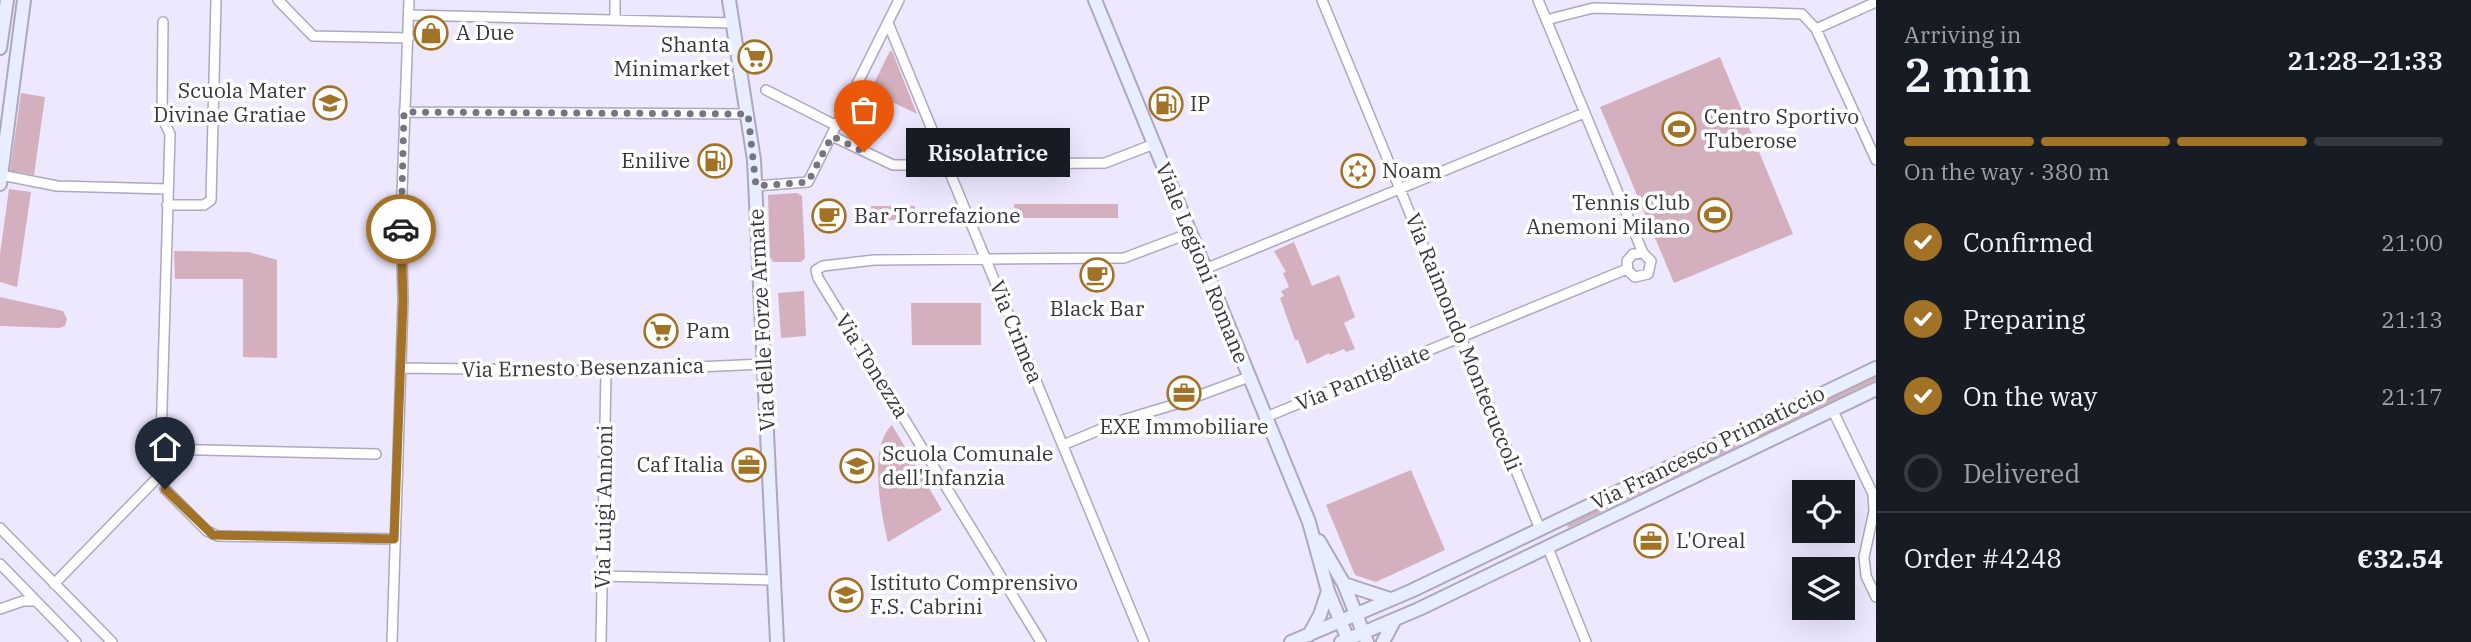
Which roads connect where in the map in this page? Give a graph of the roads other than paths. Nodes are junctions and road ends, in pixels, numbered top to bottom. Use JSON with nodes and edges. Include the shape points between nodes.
{"nodes":[{"id":1,"x":7,"y":0,"type":"edge"},
{"id":2,"x":24,"y":0,"type":"edge"},
{"id":3,"x":216,"y":0,"type":"edge"},
{"id":4,"x":278,"y":0,"type":"edge"},
{"id":5,"x":410,"y":0,"type":"edge"},
{"id":6,"x":615,"y":0,"type":"edge"},
{"id":7,"x":729,"y":0,"type":"edge"},
{"id":8,"x":899,"y":0,"type":"edge"},
{"id":9,"x":1095,"y":0,"type":"edge"},
{"id":10,"x":1322,"y":0,"type":"edge"},
{"id":11,"x":1538,"y":0,"type":"edge"},
{"id":12,"x":1876,"y":2,"type":"edge"},
{"id":13,"x":409,"y":15,"type":"junction"},
{"id":14,"x":615,"y":19,"type":"junction"},
{"id":15,"x":1546,"y":20,"type":"junction"},
{"id":16,"x":163,"y":22,"type":"dead end"},
{"id":17,"x":733,"y":23,"type":"junction"},
{"id":18,"x":888,"y":23,"type":"junction"},
{"id":19,"x":1816,"y":29,"type":"junction"},
{"id":20,"x":409,"y":38,"type":"junction"},
{"id":21,"x":0,"y":48,"type":"edge"},
{"id":22,"x":766,"y":90,"type":"dead end"},
{"id":23,"x":404,"y":112,"type":"junction"},
{"id":24,"x":1584,"y":113,"type":"junction"},
{"id":25,"x":748,"y":114,"type":"junction"},
{"id":26,"x":837,"y":126,"type":"junction"},
{"id":27,"x":832,"y":136,"type":"junction"},
{"id":28,"x":1154,"y":144,"type":"junction"},
{"id":29,"x":1876,"y":160,"type":"edge"},
{"id":30,"x":948,"y":164,"type":"junction"},
{"id":31,"x":1,"y":179,"type":"edge"},
{"id":32,"x":756,"y":186,"type":"junction"},
{"id":33,"x":169,"y":189,"type":"junction"},
{"id":34,"x":1400,"y":190,"type":"junction"},
{"id":35,"x":167,"y":205,"type":"junction"},
{"id":36,"x":1190,"y":233,"type":"junction"},
{"id":37,"x":1643,"y":253,"type":"junction"},
{"id":38,"x":986,"y":258,"type":"junction"},
{"id":39,"x":1205,"y":269,"type":"junction"},
{"id":40,"x":1627,"y":269,"type":"junction"},
{"id":41,"x":1461,"y":338,"type":"junction"},
{"id":42,"x":764,"y":364,"type":"junction"},
{"id":43,"x":401,"y":368,"type":"junction"},
{"id":44,"x":1876,"y":368,"type":"edge"},
{"id":45,"x":606,"y":371,"type":"junction"},
{"id":46,"x":1249,"y":377,"type":"junction"},
{"id":47,"x":1876,"y":389,"type":"edge"},
{"id":48,"x":1833,"y":411,"type":"junction"},
{"id":49,"x":1266,"y":417,"type":"junction"},
{"id":50,"x":1063,"y":445,"type":"junction"},
{"id":51,"x":161,"y":449,"type":"junction"},
{"id":52,"x":376,"y":454,"type":"dead end"},
{"id":53,"x":165,"y":489,"type":"dead end"},
{"id":54,"x":1310,"y":526,"type":"junction"},
{"id":55,"x":0,"y":528,"type":"edge"},
{"id":56,"x":1540,"y":529,"type":"junction"},
{"id":57,"x":394,"y":539,"type":"junction"},
{"id":58,"x":1548,"y":548,"type":"junction"},
{"id":59,"x":0,"y":564,"type":"edge"},
{"id":60,"x":603,"y":576,"type":"junction"},
{"id":61,"x":774,"y":580,"type":"junction"},
{"id":62,"x":54,"y":584,"type":"junction"},
{"id":63,"x":1344,"y":584,"type":"junction"},
{"id":64,"x":1328,"y":591,"type":"junction"},
{"id":65,"x":1876,"y":597,"type":"edge"},
{"id":66,"x":1390,"y":599,"type":"junction"},
{"id":67,"x":36,"y":601,"type":"junction"},
{"id":68,"x":0,"y":609,"type":"edge"},
{"id":69,"x":1356,"y":614,"type":"junction"},
{"id":70,"x":1397,"y":618,"type":"junction"},
{"id":71,"x":1340,"y":621,"type":"junction"},
{"id":72,"x":1309,"y":635,"type":"junction"},
{"id":73,"x":1365,"y":637,"type":"edge"},
{"id":74,"x":1346,"y":641,"type":"edge"},
{"id":75,"x":76,"y":642,"type":"edge"},
{"id":76,"x":112,"y":642,"type":"edge"},
{"id":77,"x":392,"y":642,"type":"edge"},
{"id":78,"x":601,"y":642,"type":"edge"},
{"id":79,"x":777,"y":642,"type":"edge"},
{"id":80,"x":1041,"y":642,"type":"edge"},
{"id":81,"x":1143,"y":642,"type":"edge"},
{"id":82,"x":1291,"y":642,"type":"edge"},
{"id":83,"x":1383,"y":642,"type":"edge"},
{"id":84,"x":1586,"y":642,"type":"edge"}],
"edges":[{"from":1,"to":21,"type":"street"},
{"from":2,"to":31,"type":"street"},
{"from":3,"to":35,"type":"street","via":[[211,200],[204,205]]},
{"from":4,"to":20,"type":"street","via":[[313,36]]},
{"from":5,"to":13,"type":"street"},
{"from":6,"to":14,"type":"street"},
{"from":7,"to":17,"type":"street","name":"Via delle Forze Armate"},
{"from":8,"to":18,"type":"street"},
{"from":9,"to":28,"type":"street","name":"Viale Legioni Romane"},
{"from":10,"to":34,"type":"street","name":"Via Raimondo Montecuccoli"},
{"from":11,"to":15,"type":"street"},
{"from":12,"to":19,"type":"street"},
{"from":13,"to":14,"type":"street"},
{"from":13,"to":20,"type":"street"},
{"from":14,"to":17,"type":"street"},
{"from":15,"to":19,"type":"street","via":[[1592,8],[1789,12],[1802,14]]},
{"from":15,"to":24,"type":"street"},
{"from":16,"to":33,"type":"street","via":[[162,112],[170,134]]},
{"from":17,"to":25,"type":"street","name":"Via delle Forze Armate"},
{"from":18,"to":26,"type":"street"},
{"from":18,"to":30,"type":"street","name":"Via Crimea"},
{"from":19,"to":29,"type":"street"},
{"from":20,"to":23,"type":"street"},
{"from":22,"to":26,"type":"street"},
{"from":23,"to":25,"type":"street"},
{"from":23,"to":43,"type":"street"},
{"from":24,"to":34,"type":"street"},
{"from":24,"to":37,"type":"street"},
{"from":25,"to":32,"type":"street","name":"Via delle Forze Armate"},
{"from":26,"to":27,"type":"street"},
{"from":27,"to":30,"type":"street","via":[[888,164]]},
{"from":27,"to":32,"type":"street","via":[[808,182]]},
{"from":28,"to":30,"type":"street","via":[[1105,163]]},
{"from":28,"to":36,"type":"street","name":"Viale Legioni Romane"},
{"from":30,"to":38,"type":"street","name":"Via Crimea"},
{"from":31,"to":33,"type":"street","via":[[57,186]]},
{"from":32,"to":42,"type":"street","name":"Via delle Forze Armate"},
{"from":33,"to":35,"type":"street"},
{"from":34,"to":39,"type":"street"},
{"from":34,"to":41,"type":"street","name":"Via Raimondo Montecuccoli"},
{"from":35,"to":51,"type":"street"},
{"from":36,"to":38,"type":"street","via":[[1124,258]]},
{"from":36,"to":39,"type":"street","name":"Viale Legioni Romane"},
{"from":37,"to":40,"type":"street","via":[[1630,256]]},
{"from":37,"to":40,"type":"street","via":[[1651,261],[1649,273],[1636,277]]},
{"from":38,"to":50,"type":"street","name":"Via Crimea"},
{"from":38,"to":80,"type":"street","name":"Via Tonezza","via":[[874,260],[817,268],[818,278]]},
{"from":39,"to":46,"type":"street","name":"Viale Legioni Romane"},
{"from":40,"to":41,"type":"street","name":"Via Pantigliate"},
{"from":41,"to":49,"type":"street","name":"Via Pantigliate"},
{"from":41,"to":56,"type":"street","name":"Via Raimondo Montecuccoli"},
{"from":42,"to":45,"type":"street","name":"Via Ernesto Besenzanica"},
{"from":42,"to":61,"type":"street","name":"Via delle Forze Armate"},
{"from":43,"to":45,"type":"street","name":"Via Ernesto Besenzanica"},
{"from":43,"to":57,"type":"street"},
{"from":44,"to":56,"type":"street","name":"Via Francesco Primaticcio"},
{"from":45,"to":60,"type":"street","name":"Via Luigi Annoni"},
{"from":46,"to":49,"type":"street","name":"Viale Legioni Romane"},
{"from":46,"to":50,"type":"street"},
{"from":47,"to":48,"type":"street","name":"Via Francesco Primaticcio"},
{"from":48,"to":58,"type":"street","name":"Via Francesco Primaticcio"},
{"from":48,"to":65,"type":"street","via":[[1873,494],[1875,509],[1864,557],[1866,576]]},
{"from":49,"to":54,"type":"street","name":"Viale Legioni Romane"},
{"from":50,"to":81,"type":"street","name":"Via Crimea"},
{"from":51,"to":52,"type":"street"},
{"from":51,"to":62,"type":"street","via":[[157,479]]},
{"from":53,"to":57,"type":"street","via":[[213,535]]},
{"from":54,"to":63,"type":"street","name":"Viale Legioni Romane"},
{"from":54,"to":64,"type":"street","name":"Viale Legioni Romane"},
{"from":55,"to":62,"type":"street"},
{"from":56,"to":58,"type":"street","via":[[1550,535]]},
{"from":56,"to":66,"type":"street","name":"Via Francesco Primaticcio"},
{"from":57,"to":77,"type":"street"},
{"from":58,"to":70,"type":"street","name":"Via Francesco Primaticcio"},
{"from":58,"to":84,"type":"street"},
{"from":59,"to":67,"type":"street"},
{"from":60,"to":61,"type":"street"},
{"from":60,"to":78,"type":"street","name":"Via Luigi Annoni"},
{"from":61,"to":79,"type":"street","name":"Via delle Forze Armate"},
{"from":62,"to":76,"type":"street"},
{"from":63,"to":66,"type":"street"},
{"from":63,"to":69,"type":"street","name":"Viale Legioni Romane"},
{"from":64,"to":71,"type":"street","name":"Viale Legioni Romane"},
{"from":64,"to":72,"type":"street"},
{"from":66,"to":69,"type":"street"},
{"from":67,"to":68,"type":"street"},
{"from":67,"to":75,"type":"street"},
{"from":69,"to":71,"type":"street"},
{"from":69,"to":73,"type":"street","name":"Viale Legioni Romane"},
{"from":70,"to":73,"type":"street","name":"Via Francesco Primaticcio"},
{"from":70,"to":83,"type":"street"},
{"from":71,"to":72,"type":"street"},
{"from":71,"to":74,"type":"street","name":"Viale Legioni Romane"},
{"from":72,"to":82,"type":"street"},
{"from":73,"to":74,"type":"street","name":"Viale Legioni Romane"}]}
